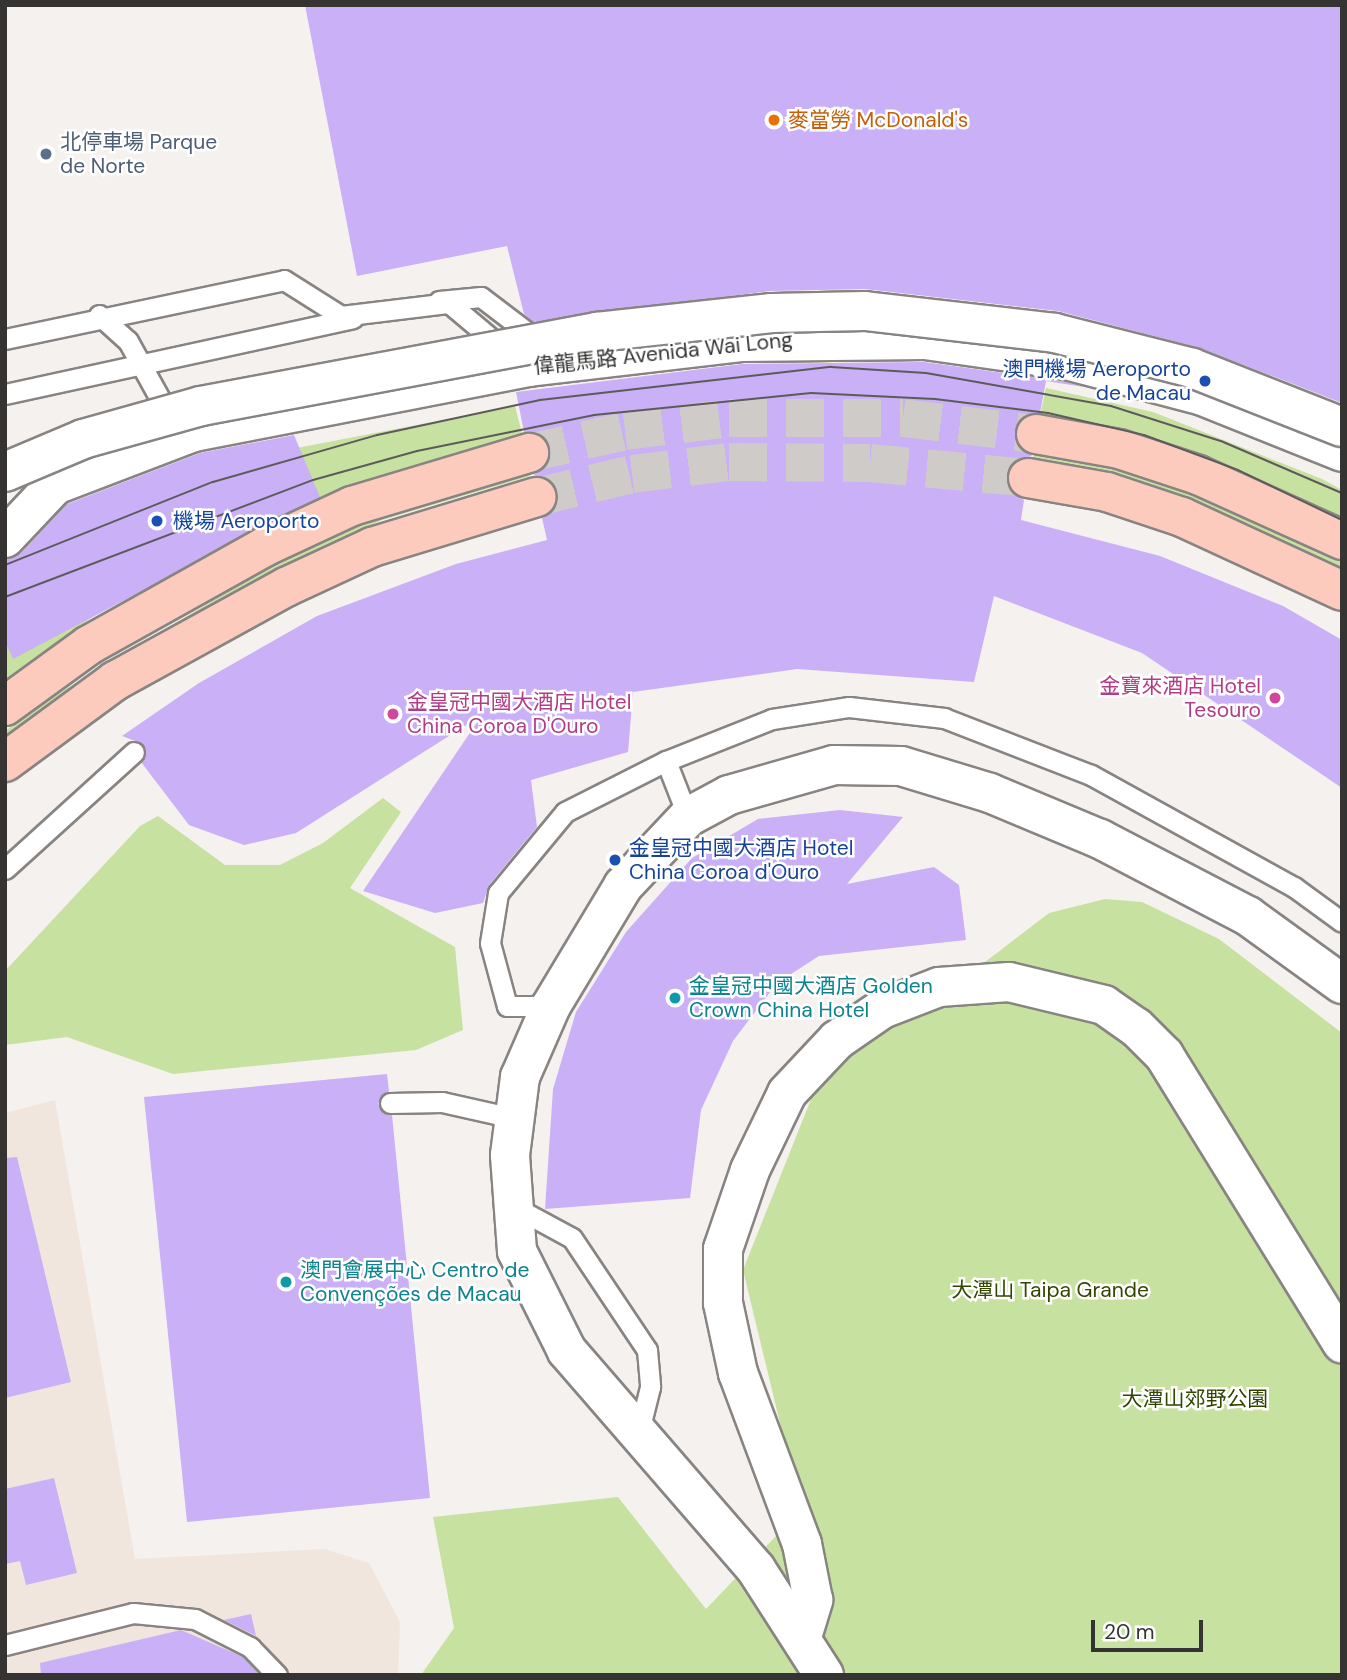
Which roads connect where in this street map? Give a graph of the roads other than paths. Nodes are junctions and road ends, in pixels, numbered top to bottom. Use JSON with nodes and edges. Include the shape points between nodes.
{"nodes":[{"id":1,"x":438,"y":301,"type":"junction"},
{"id":2,"x":99,"y":315,"type":"junction"},
{"id":3,"x":360,"y":317,"type":"junction"},
{"id":4,"x":5,"y":339,"type":"edge"},
{"id":5,"x":577,"y":361,"type":"junction"},
{"id":6,"x":141,"y":366,"type":"junction"},
{"id":7,"x":529,"y":367,"type":"junction"},
{"id":8,"x":5,"y":394,"type":"edge"},
{"id":9,"x":1342,"y":427,"type":"edge"},
{"id":10,"x":194,"y":432,"type":"junction"},
{"id":11,"x":1036,"y":434,"type":"tunnel mouth"},
{"id":12,"x":1342,"y":452,"type":"edge"},
{"id":13,"x":529,"y":453,"type":"tunnel mouth"},
{"id":14,"x":5,"y":472,"type":"edge"},
{"id":15,"x":1028,"y":478,"type":"tunnel mouth"},
{"id":16,"x":55,"y":485,"type":"junction"},
{"id":17,"x":537,"y":497,"type":"tunnel mouth"},
{"id":18,"x":5,"y":517,"type":"edge"},
{"id":19,"x":5,"y":538,"type":"edge"},
{"id":20,"x":1342,"y":540,"type":"edge"},
{"id":21,"x":1342,"y":591,"type":"edge"},
{"id":22,"x":5,"y":706,"type":"edge"},
{"id":23,"x":134,"y":752,"type":"dead end"},
{"id":24,"x":666,"y":761,"type":"junction"},
{"id":25,"x":5,"y":762,"type":"edge"},
{"id":26,"x":688,"y":817,"type":"junction"},
{"id":27,"x":5,"y":869,"type":"edge"},
{"id":28,"x":1342,"y":922,"type":"edge"},
{"id":29,"x":1342,"y":984,"type":"edge"},
{"id":30,"x":551,"y":1006,"type":"junction"},
{"id":31,"x":390,"y":1103,"type":"dead end"},
{"id":32,"x":513,"y":1118,"type":"junction"},
{"id":33,"x":510,"y":1204,"type":"junction"},
{"id":34,"x":1342,"y":1343,"type":"edge"},
{"id":35,"x":638,"y":1436,"type":"junction"},
{"id":36,"x":802,"y":1637,"type":"junction"},
{"id":37,"x":5,"y":1645,"type":"edge"},
{"id":38,"x":277,"y":1675,"type":"edge"},
{"id":39,"x":824,"y":1675,"type":"edge"}],
"edges":[{"from":1,"to":3,"type":"lane"},
{"from":1,"to":5,"type":"lane","via":[[481,297],[547,348]]},
{"from":1,"to":7,"type":"lane","via":[[458,309]]},
{"from":2,"to":3,"type":"lane","via":[[284,279],[330,311]]},
{"from":2,"to":4,"type":"lane"},
{"from":2,"to":6,"type":"lane","via":[[116,326]]},
{"from":3,"to":6,"type":"lane"},
{"from":5,"to":7,"type":"street","name":"偉龍馬路 Avenida Wai Long"},
{"from":5,"to":12,"type":"street","name":"偉龍馬路 Avenida Wai Long","via":[[741,342],[925,340],[1066,360],[1150,381]]},
{"from":6,"to":8,"type":"lane"},
{"from":6,"to":10,"type":"lane","via":[[159,404],[177,426]]},
{"from":7,"to":10,"type":"street","name":"偉龍馬路 Avenida Wai Long"},
{"from":9,"to":14,"type":"street","name":"偉龍馬路 Avenida Wai Long","bridge":true,"via":[[1192,368],[1055,333],[865,311],[772,313],[560,338],[201,406],[83,439]]},
{"from":10,"to":16,"type":"street","name":"偉龍馬路 Avenida Wai Long"},
{"from":11,"to":20,"type":"main road","via":[[1119,449],[1185,471]]},
{"from":13,"to":22,"type":"main road","via":[[352,506],[264,547],[89,645]]},
{"from":15,"to":21,"type":"main road","via":[[1107,492],[1182,517]]},
{"from":16,"to":18,"type":"street"},
{"from":16,"to":19,"type":"street","name":"偉龍馬路 Avenida Wai Long"},
{"from":17,"to":25,"type":"main road","via":[[372,547],[286,587],[115,681]]},
{"from":23,"to":27,"type":"lane"},
{"from":24,"to":26,"type":"lane"},
{"from":24,"to":28,"type":"lane","via":[[772,719],[823,711],[849,707],[944,718],[1091,775],[1294,887]]},
{"from":24,"to":30,"type":"lane","via":[[565,811],[498,893],[489,943],[508,1006]]},
{"from":26,"to":29,"type":"street","via":[[763,783],[834,765],[876,763],[944,777],[1100,839],[1184,882],[1248,916]]},
{"from":26,"to":30,"type":"street","via":[[623,886]]},
{"from":30,"to":32,"type":"street","via":[[520,1077]]},
{"from":31,"to":32,"type":"lane","via":[[442,1102]]},
{"from":32,"to":33,"type":"street"},
{"from":33,"to":35,"type":"street","via":[[517,1251],[550,1323]]},
{"from":33,"to":35,"type":"lane","via":[[572,1238],[647,1350],[650,1387]]},
{"from":34,"to":36,"type":"street","via":[[1164,1055],[1136,1027],[1104,1006],[1009,982],[939,987],[881,1009],[837,1040],[788,1093],[750,1170],[723,1249],[723,1303],[737,1373],[802,1544],[813,1600]]},
{"from":35,"to":36,"type":"street","via":[[756,1569]]},
{"from":36,"to":39,"type":"street"},
{"from":37,"to":38,"type":"lane","via":[[133,1613],[195,1619],[250,1647]]}]}
